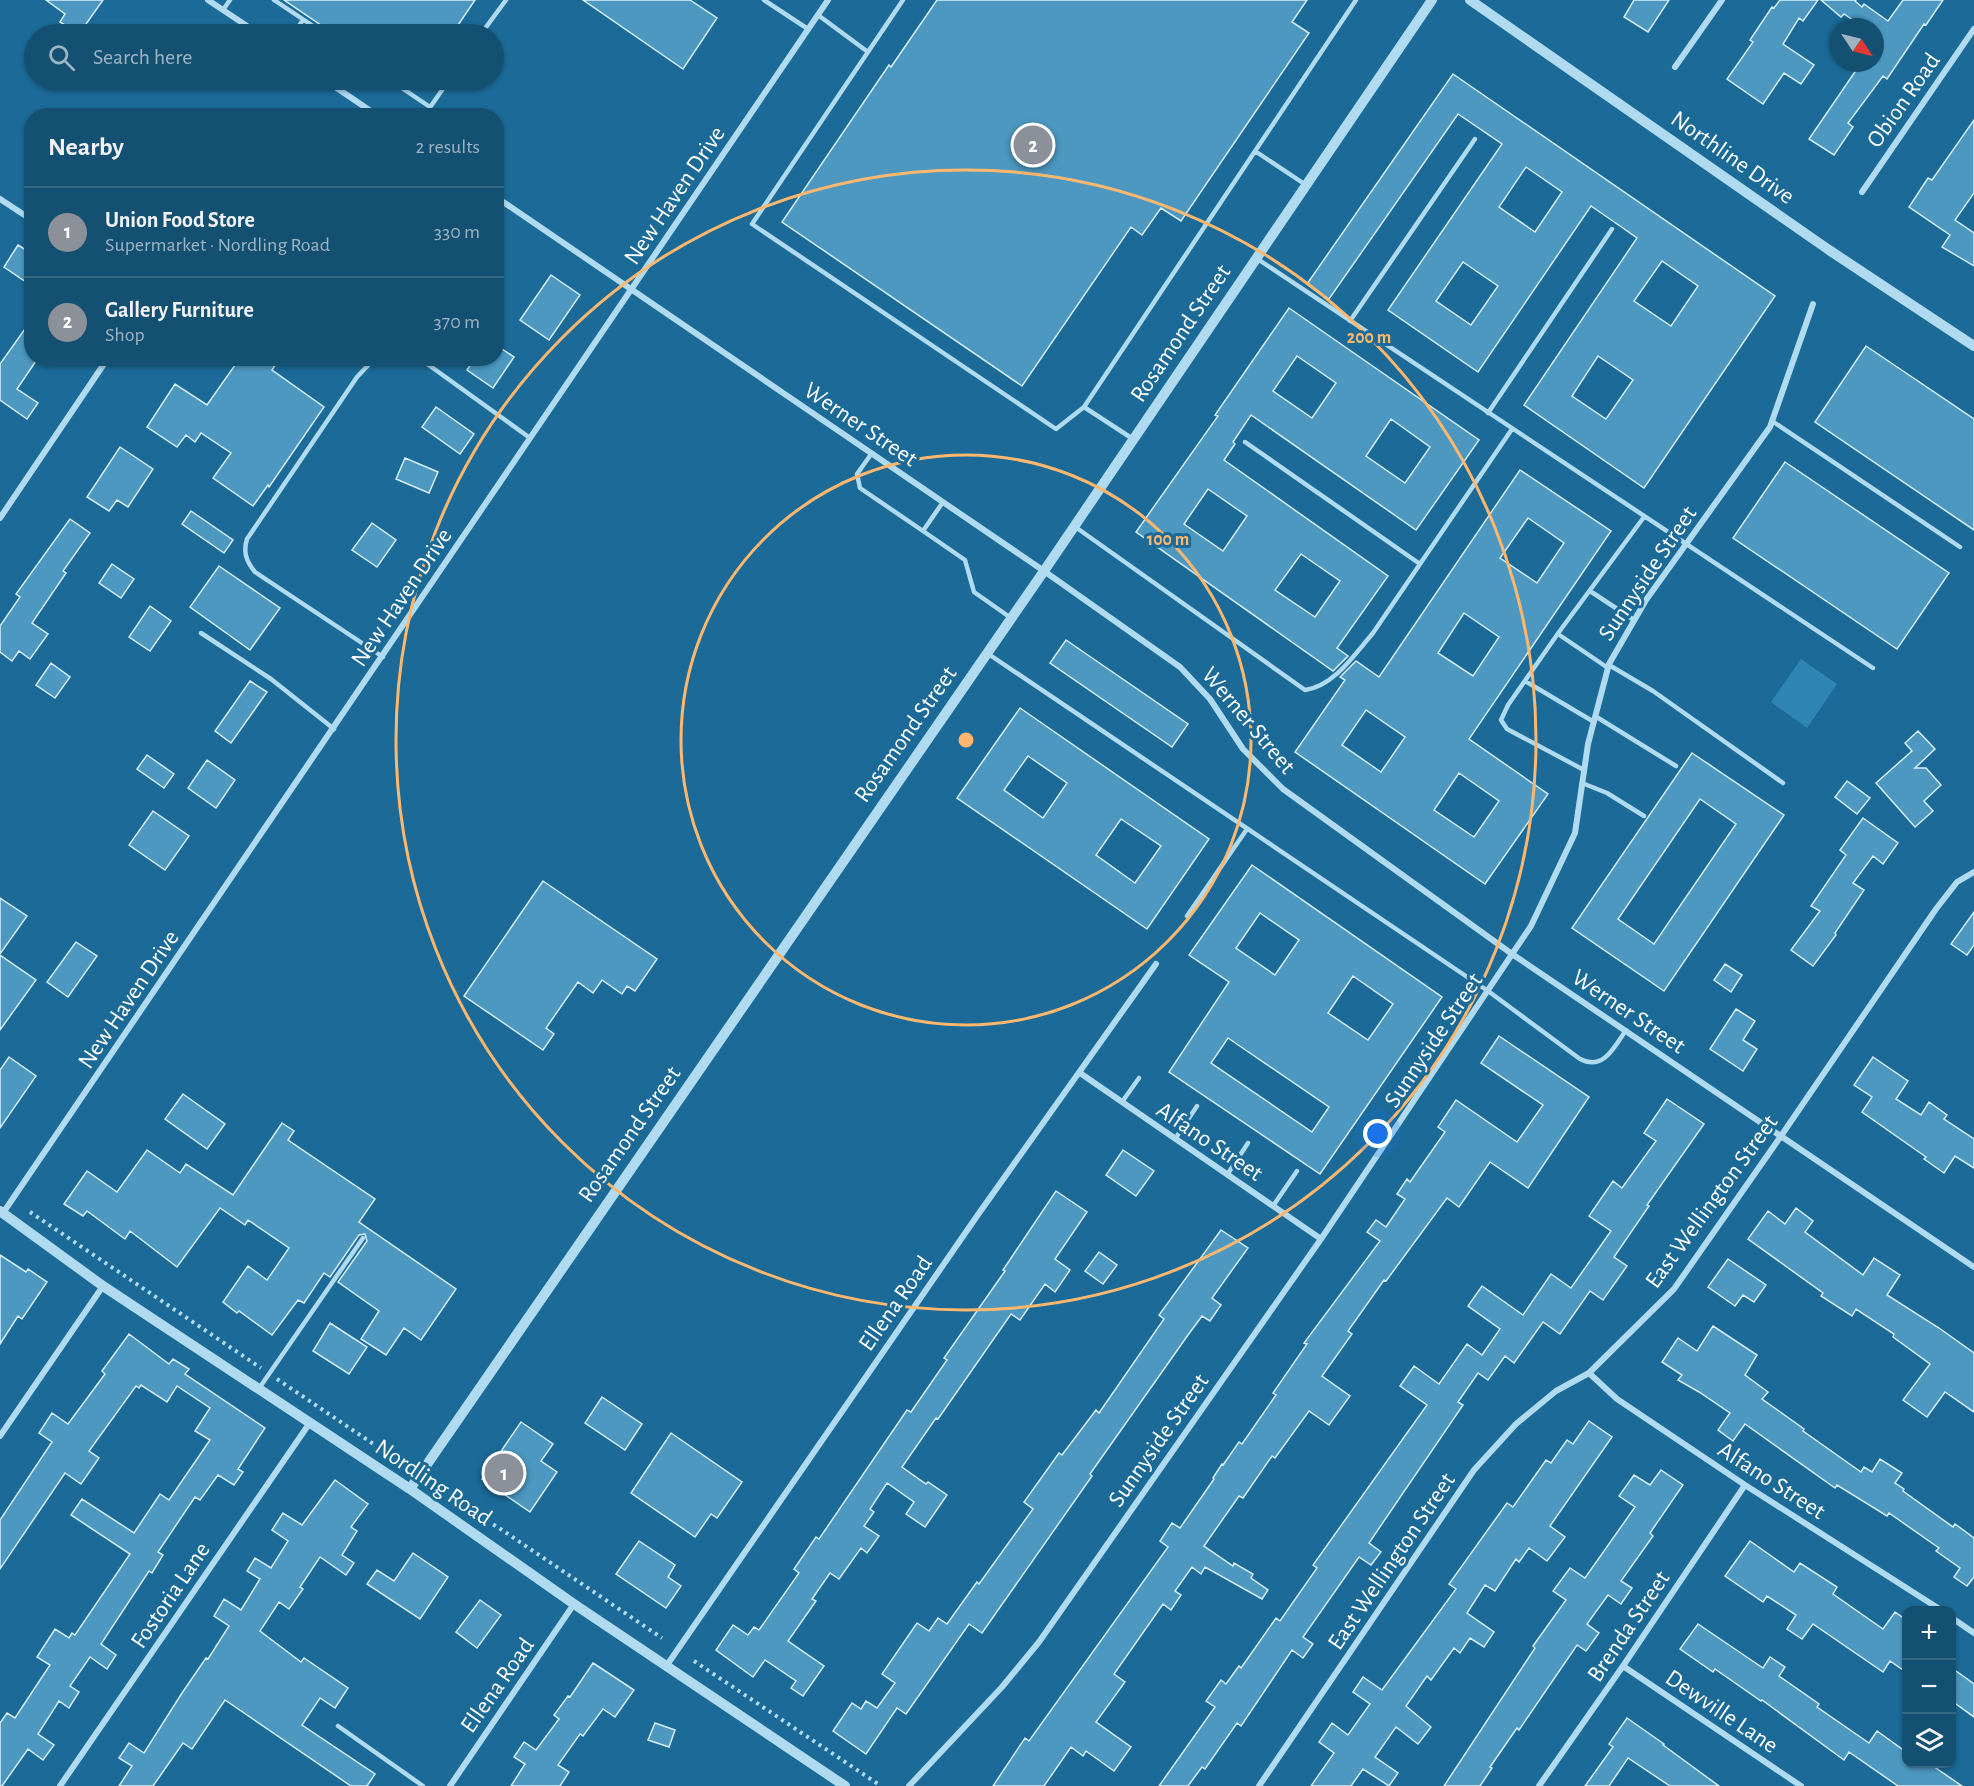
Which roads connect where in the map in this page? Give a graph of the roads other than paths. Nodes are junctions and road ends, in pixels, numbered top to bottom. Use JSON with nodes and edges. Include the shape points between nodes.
{"nodes":[{"id":1,"x":208,"y":0,"type":"edge"},
{"id":2,"x":230,"y":0,"type":"edge"},
{"id":3,"x":274,"y":0,"type":"edge"},
{"id":4,"x":506,"y":0,"type":"edge"},
{"id":5,"x":764,"y":0,"type":"edge"},
{"id":6,"x":828,"y":0,"type":"edge"},
{"id":7,"x":903,"y":0,"type":"edge"},
{"id":8,"x":1356,"y":0,"type":"edge"},
{"id":9,"x":1470,"y":0,"type":"edge"},
{"id":10,"x":1722,"y":0,"type":"edge"},
{"id":11,"x":1429,"y":1,"type":"edge"},
{"id":12,"x":223,"y":10,"type":"junction"},
{"id":13,"x":818,"y":15,"type":"junction"},
{"id":14,"x":303,"y":20,"type":"junction"},
{"id":15,"x":244,"y":24,"type":"edge"},
{"id":16,"x":300,"y":24,"type":"edge"},
{"id":17,"x":309,"y":24,"type":"edge"},
{"id":18,"x":488,"y":24,"type":"edge"},
{"id":19,"x":808,"y":29,"type":"junction"},
{"id":20,"x":1974,"y":29,"type":"edge"},
{"id":21,"x":868,"y":52,"type":"junction"},
{"id":22,"x":1676,"y":67,"type":"dead end"},
{"id":23,"x":341,"y":90,"type":"edge"},
{"id":24,"x":405,"y":90,"type":"edge"},
{"id":25,"x":442,"y":90,"type":"edge"},
{"id":26,"x":430,"y":107,"type":"joint"},
{"id":27,"x":367,"y":108,"type":"edge"},
{"id":28,"x":1475,"y":139,"type":"dead end"},
{"id":29,"x":1255,"y":151,"type":"junction"},
{"id":30,"x":1306,"y":185,"type":"junction"},
{"id":31,"x":1862,"y":192,"type":"dead end"},
{"id":32,"x":0,"y":199,"type":"edge"},
{"id":33,"x":504,"y":202,"type":"edge"},
{"id":34,"x":24,"y":215,"type":"edge"},
{"id":35,"x":1612,"y":229,"type":"dead end"},
{"id":36,"x":1256,"y":258,"type":"junction"},
{"id":37,"x":631,"y":288,"type":"junction"},
{"id":38,"x":1813,"y":304,"type":"dead end"},
{"id":39,"x":1350,"y":321,"type":"junction"},
{"id":40,"x":1974,"y":346,"type":"edge"},
{"id":41,"x":103,"y":366,"type":"edge"},
{"id":42,"x":367,"y":366,"type":"edge"},
{"id":43,"x":430,"y":366,"type":"edge"},
{"id":44,"x":1084,"y":407,"type":"junction"},
{"id":45,"x":1488,"y":413,"type":"junction"},
{"id":46,"x":1772,"y":421,"type":"junction"},
{"id":47,"x":1512,"y":429,"type":"junction"},
{"id":48,"x":530,"y":438,"type":"junction"},
{"id":49,"x":1133,"y":439,"type":"junction"},
{"id":50,"x":1245,"y":442,"type":"dead end"},
{"id":51,"x":872,"y":453,"type":"junction"},
{"id":52,"x":943,"y":502,"type":"junction"},
{"id":53,"x":1644,"y":517,"type":"junction"},
{"id":54,"x":0,"y":518,"type":"edge"},
{"id":55,"x":1074,"y":526,"type":"junction"},
{"id":56,"x":923,"y":531,"type":"junction"},
{"id":57,"x":1685,"y":545,"type":"junction"},
{"id":58,"x":1960,"y":547,"type":"dead end"},
{"id":59,"x":1420,"y":564,"type":"junction"},
{"id":60,"x":1044,"y":571,"type":"junction"},
{"id":61,"x":1590,"y":591,"type":"junction"},
{"id":62,"x":1011,"y":618,"type":"junction"},
{"id":63,"x":1634,"y":620,"type":"junction"},
{"id":64,"x":201,"y":633,"type":"dead end"},
{"id":65,"x":1558,"y":634,"type":"junction"},
{"id":66,"x":987,"y":653,"type":"junction"},
{"id":67,"x":383,"y":657,"type":"junction"},
{"id":68,"x":1608,"y":666,"type":"junction"},
{"id":69,"x":1873,"y":668,"type":"dead end"},
{"id":70,"x":1525,"y":681,"type":"junction"},
{"id":71,"x":1594,"y":719,"type":"junction"},
{"id":72,"x":334,"y":729,"type":"junction"},
{"id":73,"x":1676,"y":766,"type":"dead end"},
{"id":74,"x":1584,"y":770,"type":"junction"},
{"id":75,"x":1582,"y":783,"type":"junction"},
{"id":76,"x":1784,"y":783,"type":"dead end"},
{"id":77,"x":1644,"y":816,"type":"dead end"},
{"id":78,"x":1247,"y":829,"type":"junction"},
{"id":79,"x":1974,"y":872,"type":"edge"},
{"id":80,"x":1187,"y":916,"type":"dead end"},
{"id":81,"x":1512,"y":954,"type":"junction"},
{"id":82,"x":1156,"y":964,"type":"dead end"},
{"id":83,"x":1488,"y":991,"type":"junction"},
{"id":84,"x":1626,"y":1030,"type":"junction"},
{"id":85,"x":1080,"y":1073,"type":"junction"},
{"id":86,"x":1140,"y":1078,"type":"dead end"},
{"id":87,"x":1122,"y":1102,"type":"junction"},
{"id":88,"x":1197,"y":1106,"type":"dead end"},
{"id":89,"x":1781,"y":1136,"type":"junction"},
{"id":90,"x":1175,"y":1139,"type":"junction"},
{"id":91,"x":1248,"y":1143,"type":"dead end"},
{"id":92,"x":1297,"y":1171,"type":"dead end"},
{"id":93,"x":1227,"y":1175,"type":"junction"},
{"id":94,"x":1273,"y":1206,"type":"junction"},
{"id":95,"x":1,"y":1212,"type":"edge"},
{"id":96,"x":363,"y":1238,"type":"dead end"},
{"id":97,"x":1320,"y":1239,"type":"junction"},
{"id":98,"x":1974,"y":1268,"type":"edge"},
{"id":99,"x":103,"y":1286,"type":"junction"},
{"id":100,"x":1589,"y":1372,"type":"junction"},
{"id":101,"x":258,"y":1390,"type":"junction"},
{"id":102,"x":309,"y":1424,"type":"junction"},
{"id":103,"x":0,"y":1436,"type":"edge"},
{"id":104,"x":1744,"y":1485,"type":"junction"},
{"id":105,"x":410,"y":1489,"type":"junction"},
{"id":106,"x":574,"y":1604,"type":"junction"},
{"id":107,"x":1933,"y":1606,"type":"edge"},
{"id":108,"x":1956,"y":1621,"type":"edge"},
{"id":109,"x":1974,"y":1633,"type":"edge"},
{"id":110,"x":667,"y":1665,"type":"junction"},
{"id":111,"x":1623,"y":1666,"type":"junction"},
{"id":112,"x":338,"y":1726,"type":"dead end"},
{"id":113,"x":60,"y":1786,"type":"edge"},
{"id":114,"x":423,"y":1786,"type":"edge"},
{"id":115,"x":450,"y":1786,"type":"edge"},
{"id":116,"x":845,"y":1786,"type":"edge"},
{"id":117,"x":909,"y":1786,"type":"edge"},
{"id":118,"x":1259,"y":1786,"type":"edge"},
{"id":119,"x":1539,"y":1786,"type":"edge"},
{"id":120,"x":1801,"y":1786,"type":"edge"}],
"edges":[{"from":1,"to":12,"type":"street"},
{"from":2,"to":12,"type":"lane"},
{"from":3,"to":14,"type":"lane"},
{"from":4,"to":18,"type":"lane"},
{"from":5,"to":19,"type":"lane"},
{"from":6,"to":13,"type":"street","name":"New Haven Drive"},
{"from":7,"to":21,"type":"lane"},
{"from":8,"to":29,"type":"lane"},
{"from":9,"to":40,"type":"street","name":"Northline Drive","via":[[1839,257]]},
{"from":10,"to":22,"type":"street"},
{"from":11,"to":30,"type":"street","name":"Rosamond Street"},
{"from":12,"to":15,"type":"street"},
{"from":13,"to":19,"type":"street","name":"New Haven Drive"},
{"from":13,"to":21,"type":"lane"},
{"from":14,"to":16,"type":"lane"},
{"from":14,"to":17,"type":"lane"},
{"from":19,"to":37,"type":"street","name":"New Haven Drive"},
{"from":20,"to":31,"type":"street","name":"Obion Road"},
{"from":21,"to":44,"type":"lane","via":[[752,224],[1056,429]]},
{"from":23,"to":27,"type":"street"},
{"from":24,"to":26,"type":"lane"},
{"from":25,"to":26,"type":"lane"},
{"from":28,"to":39,"type":"lane"},
{"from":29,"to":30,"type":"lane"},
{"from":29,"to":44,"type":"lane"},
{"from":30,"to":36,"type":"street","name":"Rosamond Street"},
{"from":32,"to":34,"type":"street"},
{"from":33,"to":37,"type":"street","name":"Werner Street"},
{"from":35,"to":45,"type":"lane"},
{"from":36,"to":39,"type":"lane"},
{"from":36,"to":49,"type":"street","name":"Rosamond Street"},
{"from":37,"to":48,"type":"street","name":"New Haven Drive"},
{"from":37,"to":51,"type":"street","name":"Werner Street"},
{"from":38,"to":46,"type":"street","name":"Sunnyside Street"},
{"from":39,"to":45,"type":"lane"},
{"from":41,"to":54,"type":"street"},
{"from":42,"to":67,"type":"lane","via":[[247,539],[245,550],[255,572]]},
{"from":43,"to":48,"type":"lane"},
{"from":44,"to":49,"type":"lane"},
{"from":45,"to":47,"type":"lane"},
{"from":46,"to":57,"type":"street","name":"Sunnyside Street"},
{"from":46,"to":58,"type":"lane"},
{"from":47,"to":53,"type":"lane"},
{"from":47,"to":59,"type":"lane"},
{"from":48,"to":67,"type":"street","name":"New Haven Drive"},
{"from":49,"to":55,"type":"street","name":"Rosamond Street"},
{"from":50,"to":59,"type":"lane"},
{"from":51,"to":52,"type":"street","name":"Werner Street"},
{"from":51,"to":56,"type":"lane","via":[[857,474],[860,488]]},
{"from":52,"to":56,"type":"lane"},
{"from":52,"to":60,"type":"street","name":"Werner Street"},
{"from":53,"to":57,"type":"lane"},
{"from":53,"to":61,"type":"lane"},
{"from":55,"to":59,"type":"lane","via":[[1305,690],[1317,688],[1346,664],[1373,633]]},
{"from":55,"to":60,"type":"street","name":"Rosamond Street"},
{"from":56,"to":62,"type":"lane","via":[[965,560],[974,592]]},
{"from":57,"to":63,"type":"street","name":"Sunnyside Street"},
{"from":57,"to":69,"type":"lane"},
{"from":60,"to":62,"type":"street","name":"Rosamond Street"},
{"from":60,"to":81,"type":"street","name":"Werner Street","via":[[1180,667],[1210,699],[1243,748],[1283,789]]},
{"from":61,"to":63,"type":"lane"},
{"from":61,"to":65,"type":"lane"},
{"from":62,"to":66,"type":"street","name":"Rosamond Street"},
{"from":63,"to":68,"type":"street","name":"Sunnyside Street"},
{"from":64,"to":72,"type":"lane","via":[[271,679]]},
{"from":65,"to":68,"type":"lane"},
{"from":65,"to":70,"type":"lane"},
{"from":66,"to":78,"type":"lane"},
{"from":66,"to":105,"type":"street","name":"Rosamond Street"},
{"from":67,"to":72,"type":"street","name":"New Haven Drive"},
{"from":68,"to":71,"type":"street","name":"Sunnyside Street"},
{"from":68,"to":76,"type":"lane","via":[[1653,691]]},
{"from":70,"to":71,"type":"lane"},
{"from":70,"to":74,"type":"lane","via":[[1502,720],[1507,729]]},
{"from":71,"to":73,"type":"lane"},
{"from":71,"to":74,"type":"street","name":"Sunnyside Street"},
{"from":72,"to":95,"type":"street","name":"New Haven Drive"},
{"from":74,"to":75,"type":"street","name":"Sunnyside Street"},
{"from":75,"to":77,"type":"lane"},
{"from":75,"to":81,"type":"street","name":"Sunnyside Street","via":[[1575,833],[1531,926]]},
{"from":78,"to":80,"type":"lane"},
{"from":78,"to":83,"type":"lane"},
{"from":79,"to":89,"type":"street","name":"East Wellington Street","via":[[1957,882],[1936,909]]},
{"from":81,"to":83,"type":"street","name":"Sunnyside Street"},
{"from":81,"to":84,"type":"street","name":"Werner Street"},
{"from":82,"to":85,"type":"street","name":"Ellena Road"},
{"from":83,"to":84,"type":"lane","via":[[1588,1063],[1605,1058]]},
{"from":83,"to":97,"type":"street","name":"Sunnyside Street"},
{"from":84,"to":89,"type":"street","name":"Werner Street"},
{"from":85,"to":87,"type":"street","name":"Alfano Street"},
{"from":85,"to":110,"type":"street","name":"Ellena Road"},
{"from":86,"to":87,"type":"lane"},
{"from":87,"to":90,"type":"street","name":"Alfano Street"},
{"from":88,"to":90,"type":"lane"},
{"from":89,"to":98,"type":"street","name":"Werner Street"},
{"from":89,"to":100,"type":"street","name":"East Wellington Street","via":[[1674,1289]]},
{"from":90,"to":93,"type":"street","name":"Alfano Street"},
{"from":91,"to":93,"type":"lane"},
{"from":92,"to":94,"type":"lane"},
{"from":93,"to":94,"type":"street","name":"Alfano Street"},
{"from":94,"to":97,"type":"street","name":"Alfano Street"},
{"from":95,"to":99,"type":"street","name":"Nordling Road"},
{"from":96,"to":101,"type":"lane"},
{"from":97,"to":117,"type":"street","name":"Sunnyside Street","via":[[1039,1642]]},
{"from":99,"to":101,"type":"street","name":"Nordling Road"},
{"from":99,"to":103,"type":"street"},
{"from":100,"to":104,"type":"street","name":"Alfano Street","via":[[1617,1399]]},
{"from":100,"to":118,"type":"street","name":"East Wellington Street","via":[[1556,1391],[1516,1424],[1474,1470]]},
{"from":101,"to":102,"type":"street","name":"Nordling Road"},
{"from":102,"to":105,"type":"street","name":"Nordling Road"},
{"from":102,"to":113,"type":"street","name":"Fostoria Lane"},
{"from":104,"to":107,"type":"street","name":"Alfano Street"},
{"from":104,"to":111,"type":"street","name":"Brenda Street"},
{"from":105,"to":106,"type":"street","name":"Nordling Road"},
{"from":106,"to":110,"type":"street","name":"Nordling Road"},
{"from":106,"to":115,"type":"street","name":"Ellena Road"},
{"from":108,"to":109,"type":"street"},
{"from":110,"to":116,"type":"street","name":"Nordling Road"},
{"from":111,"to":119,"type":"street","name":"Brenda Street"},
{"from":111,"to":120,"type":"street","name":"Dewville Lane"},
{"from":112,"to":114,"type":"lane"}]}
